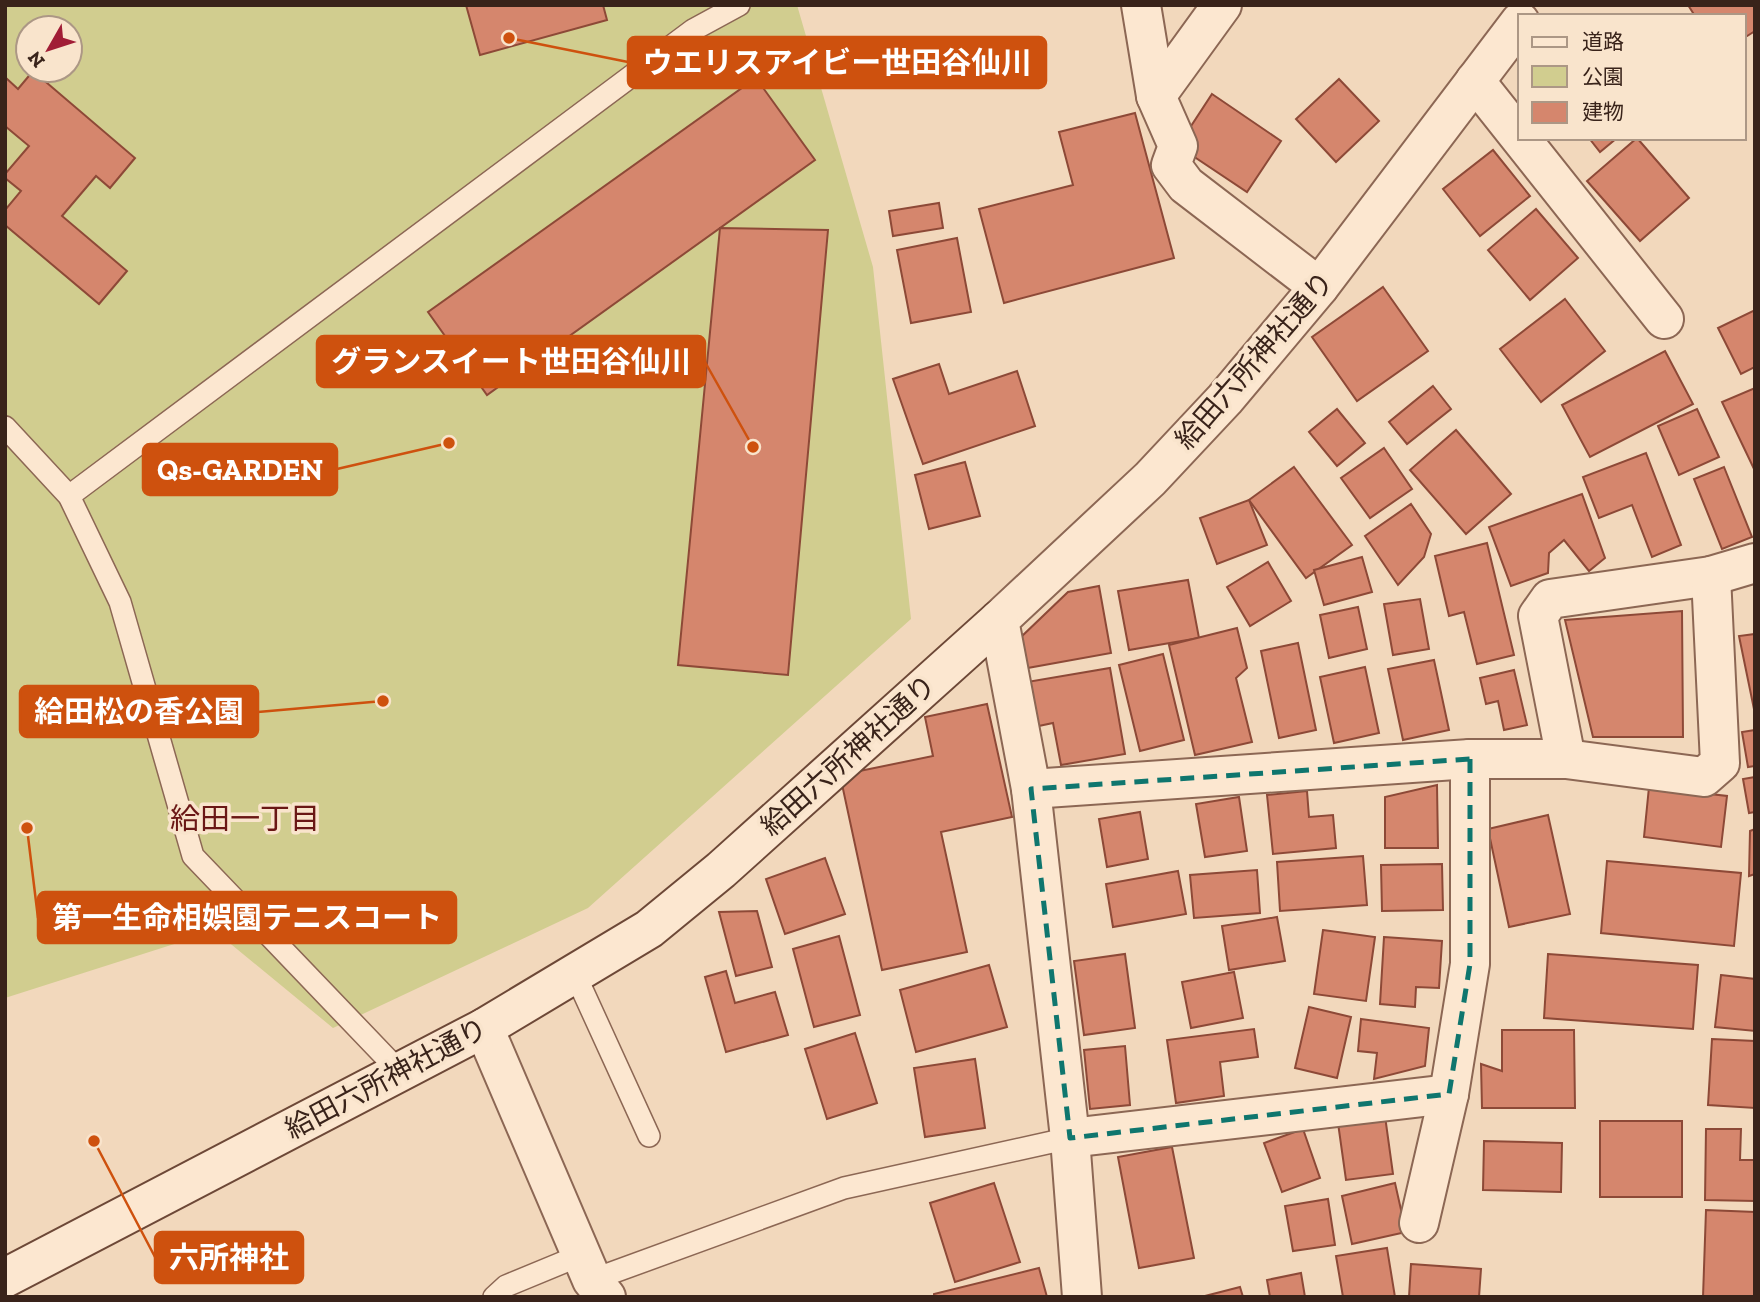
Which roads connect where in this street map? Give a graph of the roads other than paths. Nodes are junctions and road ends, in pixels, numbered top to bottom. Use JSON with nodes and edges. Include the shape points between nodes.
{"nodes":[{"id":1,"x":739,"y":5,"type":"edge"},
{"id":2,"x":1141,"y":5,"type":"edge"},
{"id":3,"x":1222,"y":5,"type":"edge"},
{"id":4,"x":1518,"y":25,"type":"edge"},
{"id":5,"x":1475,"y":82,"type":"junction"},
{"id":6,"x":1156,"y":96,"type":"junction"},
{"id":7,"x":1518,"y":136,"type":"edge"},
{"id":8,"x":1521,"y":140,"type":"edge"},
{"id":9,"x":1319,"y":287,"type":"junction"},
{"id":10,"x":1664,"y":320,"type":"dead end"},
{"id":11,"x":5,"y":427,"type":"edge"},
{"id":12,"x":69,"y":496,"type":"junction"},
{"id":13,"x":1755,"y":563,"type":"edge"},
{"id":14,"x":1711,"y":576,"type":"junction"},
{"id":15,"x":999,"y":620,"type":"junction"},
{"id":16,"x":1566,"y":758,"type":"junction"},
{"id":17,"x":1470,"y":759,"type":"junction"},
{"id":18,"x":1031,"y":789,"type":"junction"},
{"id":19,"x":575,"y":974,"type":"junction"},
{"id":20,"x":484,"y":1028,"type":"junction"},
{"id":21,"x":398,"y":1070,"type":"junction"},
{"id":22,"x":1449,"y":1094,"type":"junction"},
{"id":23,"x":649,"y":1136,"type":"dead end"},
{"id":24,"x":1070,"y":1138,"type":"junction"},
{"id":25,"x":1419,"y":1223,"type":"dead end"},
{"id":26,"x":593,"y":1277,"type":"edge"},
{"id":27,"x":5,"y":1278,"type":"edge"},
{"id":28,"x":494,"y":1297,"type":"edge"},
{"id":29,"x":1082,"y":1297,"type":"edge"}],
"edges":[{"from":1,"to":12,"type":"lane","via":[[693,30]]},
{"from":2,"to":6,"type":"street"},
{"from":3,"to":6,"type":"street"},
{"from":4,"to":5,"type":"street","name":"給田六所神社通り"},
{"from":5,"to":7,"type":"street"},
{"from":5,"to":9,"type":"street","name":"給田六所神社通り"},
{"from":6,"to":9,"type":"street","via":[[1178,146],[1171,164],[1186,185]]},
{"from":8,"to":10,"type":"street"},
{"from":9,"to":15,"type":"street","name":"給田六所神社通り","via":[[1150,479]]},
{"from":11,"to":12,"type":"lane"},
{"from":12,"to":21,"type":"lane","via":[[120,602],[193,856]]},
{"from":13,"to":14,"type":"street"},
{"from":14,"to":16,"type":"street","via":[[1550,599],[1538,616]]},
{"from":14,"to":16,"type":"street","via":[[1720,763],[1704,777]]},
{"from":15,"to":18,"type":"street"},
{"from":15,"to":19,"type":"street","name":"給田六所神社通り","via":[[721,870],[649,929]]},
{"from":16,"to":17,"type":"street"},
{"from":17,"to":18,"type":"street"},
{"from":17,"to":22,"type":"street","via":[[1471,964]]},
{"from":18,"to":24,"type":"street"},
{"from":19,"to":20,"type":"street","name":"給田六所神社通り"},
{"from":19,"to":23,"type":"lane"},
{"from":20,"to":21,"type":"street","name":"給田六所神社通り"},
{"from":20,"to":26,"type":"street"},
{"from":21,"to":27,"type":"street","name":"給田六所神社通り"},
{"from":22,"to":24,"type":"street"},
{"from":22,"to":25,"type":"street"},
{"from":24,"to":26,"type":"lane","via":[[844,1188]]},
{"from":24,"to":29,"type":"street"},
{"from":26,"to":28,"type":"lane","via":[[506,1286]]}]}
